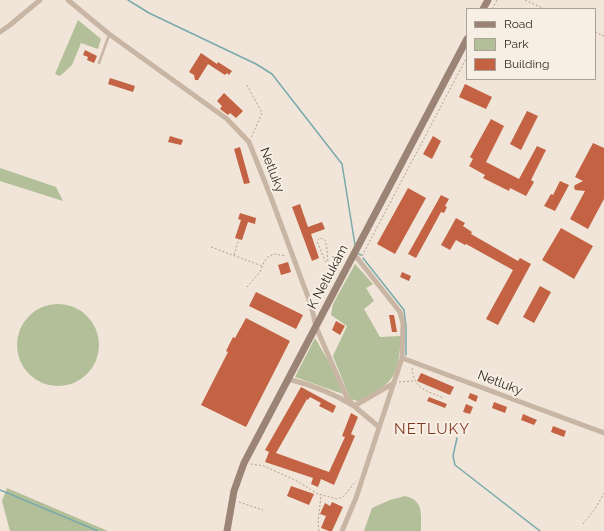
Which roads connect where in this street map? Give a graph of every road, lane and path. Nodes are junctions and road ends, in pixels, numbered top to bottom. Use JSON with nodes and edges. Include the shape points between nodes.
{"nodes":[{"id":1,"x":40,"y":0,"type":"edge"},
{"id":2,"x":68,"y":0,"type":"edge"},
{"id":3,"x":525,"y":0,"type":"edge"},
{"id":4,"x":543,"y":8,"type":"edge"},
{"id":5,"x":0,"y":32,"type":"edge"},
{"id":6,"x":109,"y":34,"type":"junction"},
{"id":7,"x":466,"y":41,"type":"edge"},
{"id":8,"x":466,"y":59,"type":"edge"},
{"id":9,"x":99,"y":64,"type":"dead end"},
{"id":10,"x":248,"y":84,"type":"dead end"},
{"id":11,"x":249,"y":142,"type":"junction"},
{"id":12,"x":239,"y":239,"type":"dead end"},
{"id":13,"x":211,"y":247,"type":"dead end"},
{"id":14,"x":354,"y":254,"type":"junction"},
{"id":15,"x":234,"y":255,"type":"junction"},
{"id":16,"x":294,"y":260,"type":"junction"},
{"id":17,"x":360,"y":260,"type":"junction"},
{"id":18,"x":263,"y":266,"type":"junction"},
{"id":19,"x":327,"y":266,"type":"junction"},
{"id":20,"x":247,"y":287,"type":"dead end"},
{"id":21,"x":311,"y":305,"type":"junction"},
{"id":22,"x":316,"y":327,"type":"junction"},
{"id":23,"x":402,"y":358,"type":"junction"},
{"id":24,"x":412,"y":361,"type":"junction"},
{"id":25,"x":288,"y":379,"type":"junction"},
{"id":26,"x":414,"y":381,"type":"junction"},
{"id":27,"x":394,"y":383,"type":"junction"},
{"id":28,"x":443,"y":398,"type":"dead end"},
{"id":29,"x":354,"y":406,"type":"junction"},
{"id":30,"x":379,"y":428,"type":"junction"},
{"id":31,"x":604,"y":433,"type":"edge"},
{"id":32,"x":244,"y":463,"type":"junction"},
{"id":33,"x":363,"y":473,"type":"junction"},
{"id":34,"x":604,"y":493,"type":"edge"},
{"id":35,"x":321,"y":495,"type":"junction"},
{"id":36,"x":232,"y":499,"type":"junction"},
{"id":37,"x":263,"y":510,"type":"dead end"},
{"id":38,"x":583,"y":524,"type":"dead end"},
{"id":39,"x":227,"y":531,"type":"edge"},
{"id":40,"x":319,"y":531,"type":"edge"},
{"id":41,"x":342,"y":531,"type":"edge"}],
"edges":[{"from":1,"to":5,"type":"street"},
{"from":2,"to":6,"type":"street","name":"Netluky"},
{"from":3,"to":4,"type":"path"},
{"from":6,"to":9,"type":"lane"},
{"from":6,"to":11,"type":"street","name":"Netluky","via":[[227,119]]},
{"from":7,"to":14,"type":"street","name":"K Netlukám"},
{"from":8,"to":17,"type":"path"},
{"from":10,"to":11,"type":"path","via":[[262,113]]},
{"from":11,"to":16,"type":"street","name":"Netluky"},
{"from":12,"to":15,"type":"path"},
{"from":13,"to":15,"type":"path"},
{"from":14,"to":17,"type":"street"},
{"from":14,"to":22,"type":"street","name":"K Netlukám"},
{"from":15,"to":18,"type":"path"},
{"from":16,"to":18,"type":"path","via":[[274,254],[268,257]]},
{"from":16,"to":21,"type":"street","name":"Netluky"},
{"from":17,"to":23,"type":"street","via":[[400,312],[403,322]]},
{"from":18,"to":20,"type":"path"},
{"from":19,"to":19,"type":"path","via":[[326,244],[325,240],[320,238],[317,242]]},
{"from":19,"to":21,"type":"path","via":[[326,278]]},
{"from":21,"to":22,"type":"street","name":"Netluky"},
{"from":22,"to":25,"type":"street","name":"K Netlukám"},
{"from":22,"to":29,"type":"street","name":"Netluky","via":[[347,398]]},
{"from":23,"to":24,"type":"street","name":"Netluky"},
{"from":23,"to":27,"type":"street"},
{"from":24,"to":26,"type":"path"},
{"from":24,"to":31,"type":"street","name":"Netluky"},
{"from":25,"to":29,"type":"street","name":"Netluky","via":[[338,396]]},
{"from":25,"to":32,"type":"street","name":"K Netlukám"},
{"from":26,"to":27,"type":"path"},
{"from":26,"to":28,"type":"path","via":[[418,387]]},
{"from":27,"to":29,"type":"street"},
{"from":27,"to":30,"type":"street"},
{"from":29,"to":30,"type":"street","name":"Netluky"},
{"from":30,"to":33,"type":"street"},
{"from":32,"to":35,"type":"path","via":[[264,466]]},
{"from":32,"to":36,"type":"street","name":"K Netlukám"},
{"from":33,"to":35,"type":"path","via":[[343,496],[337,499]]},
{"from":33,"to":41,"type":"street"},
{"from":34,"to":38,"type":"path"},
{"from":35,"to":40,"type":"path"},
{"from":36,"to":37,"type":"path"},
{"from":36,"to":39,"type":"street","name":"K Netlukám"}]}
